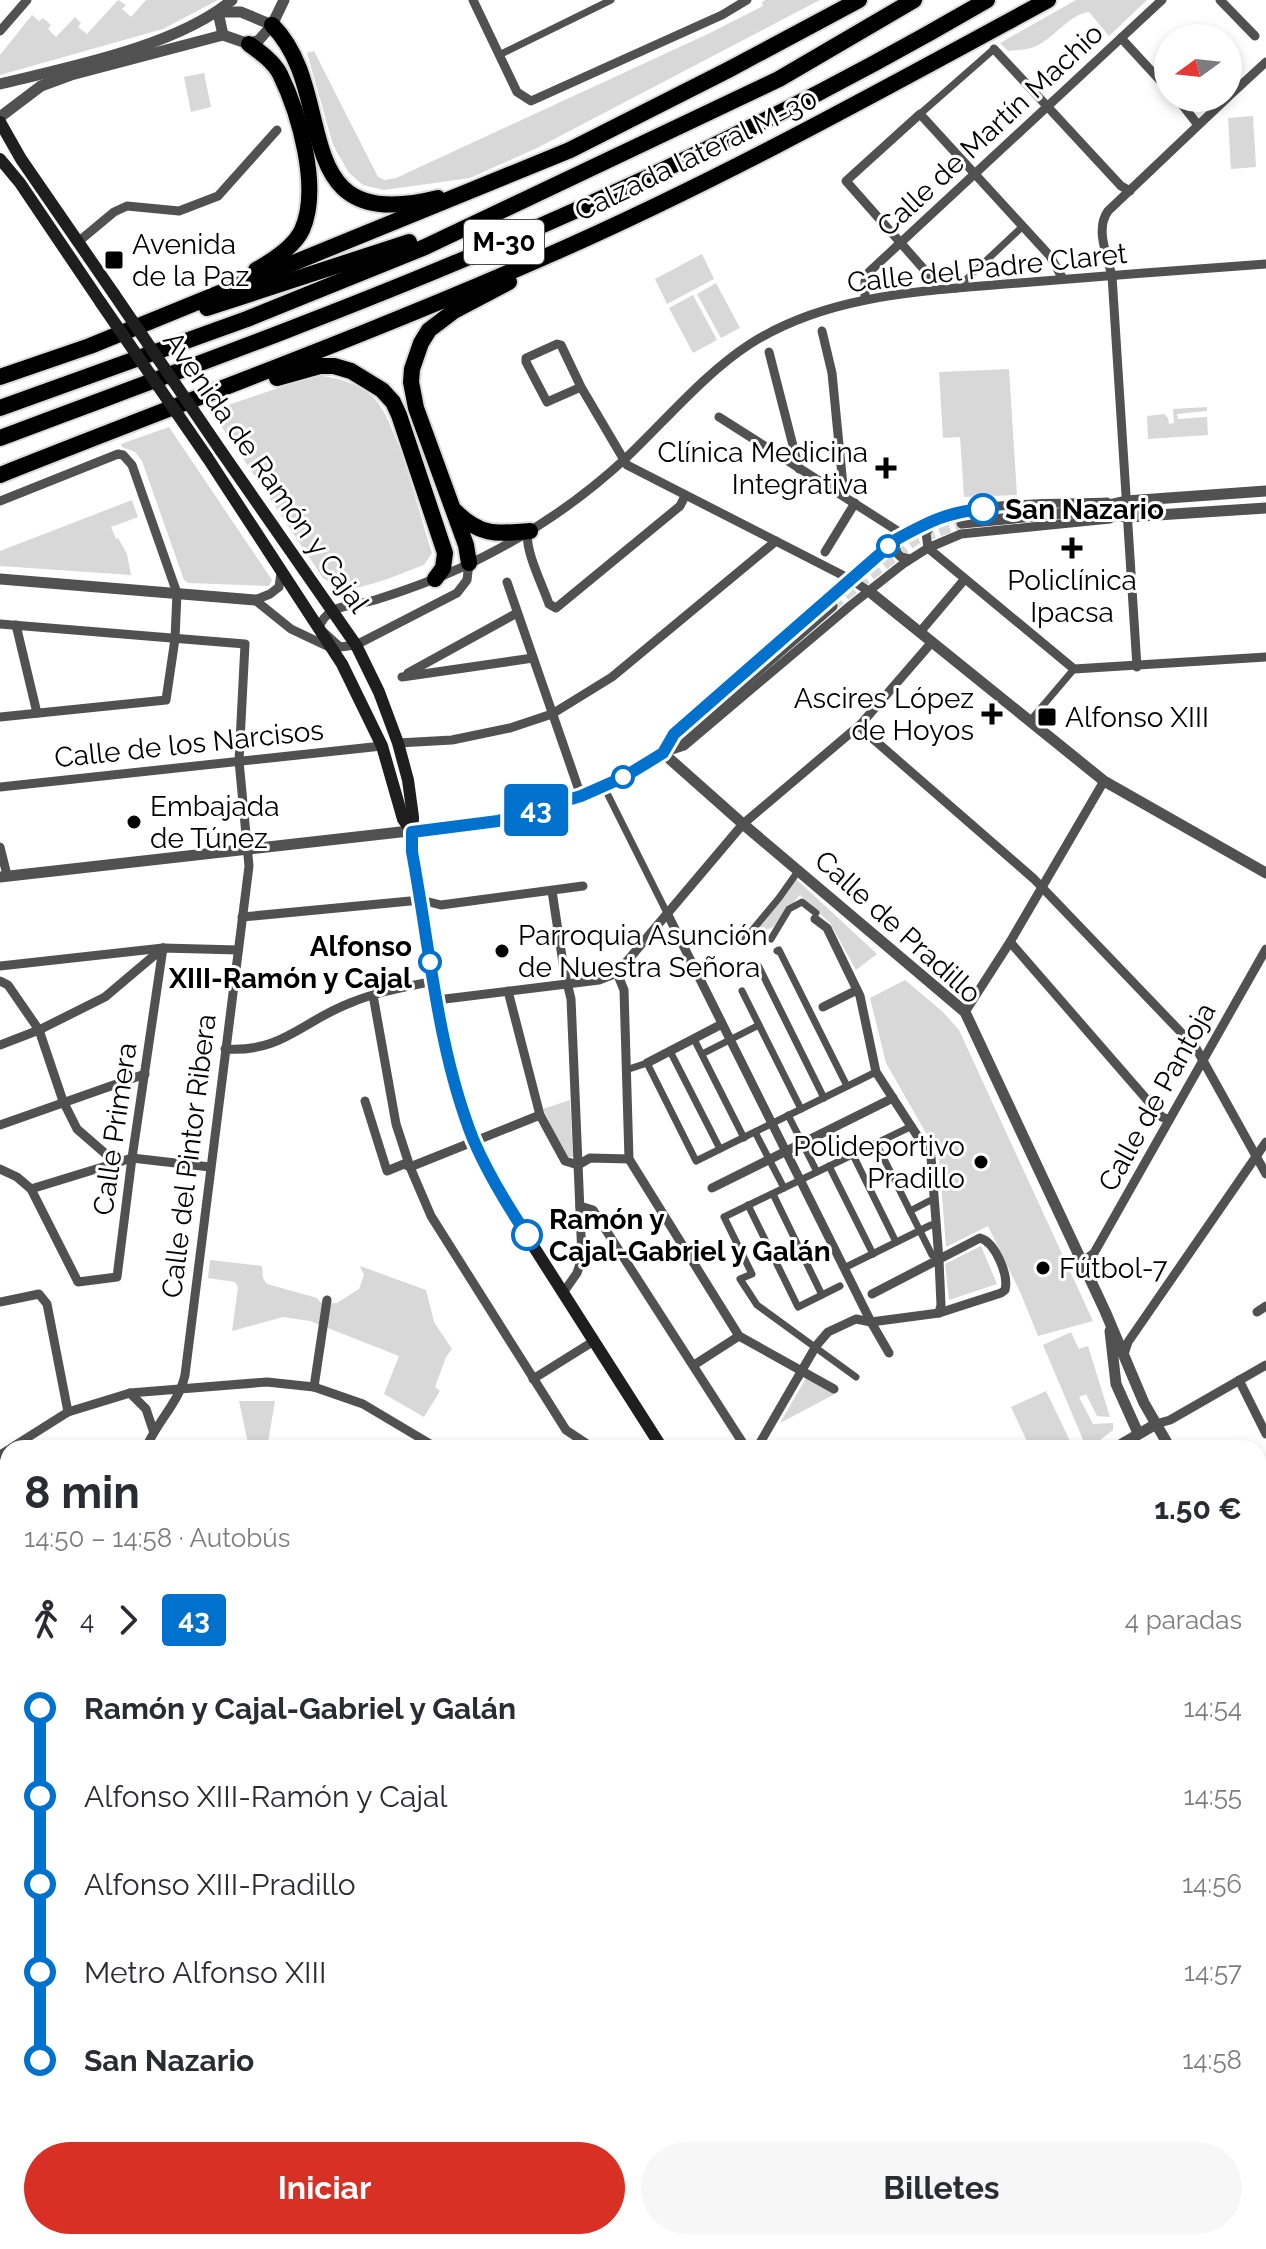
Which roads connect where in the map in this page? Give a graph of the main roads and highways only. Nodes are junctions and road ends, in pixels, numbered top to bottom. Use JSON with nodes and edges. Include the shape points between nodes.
{"nodes":[{"id":1,"x":859,"y":0,"type":"edge"},
{"id":2,"x":914,"y":0,"type":"edge"},
{"id":3,"x":987,"y":0,"type":"edge"},
{"id":4,"x":1048,"y":0,"type":"edge"},
{"id":5,"x":272,"y":25,"type":"road end"},
{"id":6,"x":249,"y":44,"type":"road end"},
{"id":7,"x":0,"y":120,"type":"edge"},
{"id":8,"x":0,"y":159,"type":"edge"},
{"id":9,"x":516,"y":174,"type":"junction"},
{"id":10,"x":570,"y":178,"type":"junction"},
{"id":11,"x":546,"y":256,"type":"junction"},
{"id":12,"x":214,"y":295,"type":"junction"},
{"id":13,"x":90,"y":346,"type":"junction"},
{"id":14,"x":0,"y":377,"type":"edge"},
{"id":15,"x":213,"y":393,"type":"junction"},
{"id":16,"x":0,"y":408,"type":"edge"},
{"id":17,"x":96,"y":437,"type":"junction"},
{"id":18,"x":0,"y":438,"type":"edge"},
{"id":19,"x":0,"y":462,"type":"edge"},
{"id":20,"x":0,"y":475,"type":"edge"},
{"id":21,"x":451,"y":507,"type":"junction"},
{"id":22,"x":529,"y":531,"type":"road end"},
{"id":23,"x":469,"y":563,"type":"road end"},
{"id":24,"x":435,"y":579,"type":"road end"},
{"id":25,"x":412,"y":832,"type":"junction"},
{"id":26,"x":657,"y":1440,"type":"edge"}],
"edges":[{"from":1,"to":9,"type":"highway","number":"M-30"},
{"from":2,"to":10,"type":"highway","number":"M-30","via":[[779,79]]},
{"from":3,"to":18,"type":"highway","number":"M-30","via":[[793,105],[543,225],[228,353]]},
{"from":4,"to":11,"type":"highway","name":"Calzada lateral M-30","number":"M-30","via":[[810,130]]},
{"from":5,"to":9,"type":"highway","via":[[286,39],[335,181],[355,198],[385,206],[434,199]]},
{"from":6,"to":12,"type":"highway","via":[[279,71],[310,176],[308,206],[301,232],[274,260]]},
{"from":7,"to":25,"type":"main road","name":"Avenida de Ramón y Cajal","bridge":true,"via":[[21,159],[356,645],[398,743],[408,780]]},
{"from":8,"to":25,"type":"main road","name":"Avenida de Ramón y Cajal","bridge":true,"via":[[332,648],[382,746],[403,819]]},
{"from":9,"to":12,"type":"highway","number":"M-30"},
{"from":10,"to":13,"type":"highway","number":"M-30","via":[[400,246]]},
{"from":10,"to":16,"type":"highway","number":"M-30","via":[[425,247],[247,319]]},
{"from":11,"to":15,"type":"highway","name":"Calzada lateral M-30","number":"M-30"},
{"from":11,"to":21,"type":"highway","via":[[442,320],[429,330],[416,355],[411,382],[416,408]]},
{"from":12,"to":13,"type":"highway","number":"M-30"},
{"from":13,"to":14,"type":"highway","number":"M-30"},
{"from":15,"to":17,"type":"highway","name":"Calzada lateral M-30","number":"M-30"},
{"from":15,"to":24,"type":"highway","via":[[320,366],[351,371],[382,390],[399,415],[445,553]]},
{"from":17,"to":19,"type":"highway"},
{"from":17,"to":20,"type":"highway","name":"Calzada lateral M-30","number":"M-30"},
{"from":21,"to":22,"type":"highway","via":[[467,524],[485,532]]},
{"from":21,"to":23,"type":"highway"},
{"from":25,"to":26,"type":"main road","name":"Avenida de Ramón y Cajal","via":[[437,1000],[474,1140],[509,1208]]}]}
